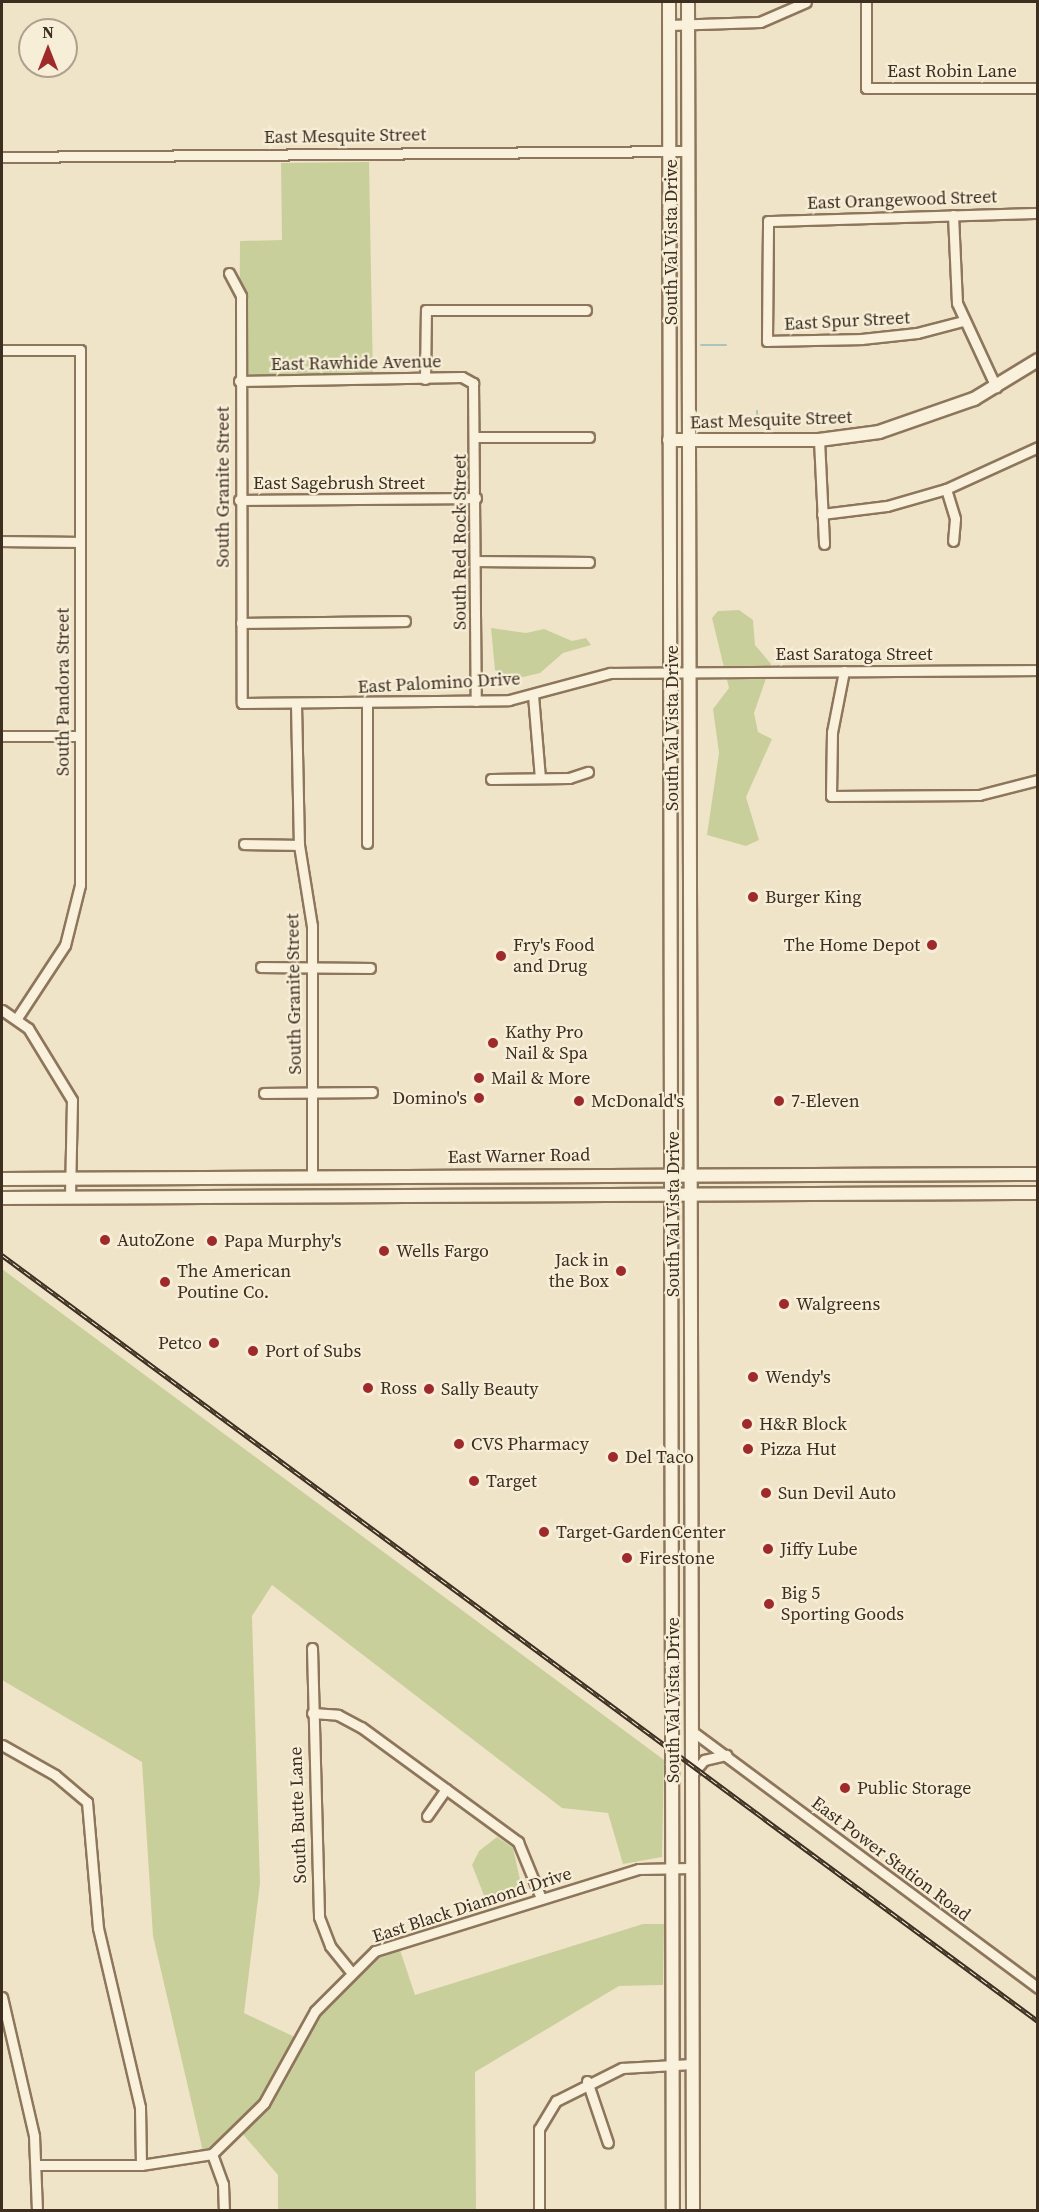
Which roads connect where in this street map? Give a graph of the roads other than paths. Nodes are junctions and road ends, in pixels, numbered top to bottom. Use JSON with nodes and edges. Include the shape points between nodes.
{"nodes":[{"id":1,"x":669,"y":2,"type":"edge"},
{"id":2,"x":688,"y":2,"type":"edge"},
{"id":3,"x":806,"y":2,"type":"edge"},
{"id":4,"x":866,"y":2,"type":"edge"},
{"id":5,"x":688,"y":24,"type":"junction"},
{"id":6,"x":669,"y":25,"type":"junction"},
{"id":7,"x":1038,"y":88,"type":"edge"},
{"id":8,"x":668,"y":151,"type":"junction"},
{"id":9,"x":688,"y":151,"type":"junction"},
{"id":10,"x":2,"y":158,"type":"edge"},
{"id":11,"x":1038,"y":213,"type":"edge"},
{"id":12,"x":953,"y":215,"type":"junction"},
{"id":13,"x":229,"y":273,"type":"dead end"},
{"id":14,"x":586,"y":310,"type":"dead end"},
{"id":15,"x":963,"y":321,"type":"junction"},
{"id":16,"x":767,"y":341,"type":"joint"},
{"id":17,"x":2,"y":350,"type":"edge"},
{"id":18,"x":1038,"y":360,"type":"edge"},
{"id":19,"x":425,"y":379,"type":"junction"},
{"id":20,"x":239,"y":381,"type":"junction"},
{"id":21,"x":473,"y":383,"type":"joint"},
{"id":22,"x":996,"y":387,"type":"junction"},
{"id":23,"x":476,"y":437,"type":"junction"},
{"id":24,"x":589,"y":437,"type":"dead end"},
{"id":25,"x":669,"y":440,"type":"junction"},
{"id":26,"x":689,"y":440,"type":"junction"},
{"id":27,"x":819,"y":440,"type":"junction"},
{"id":28,"x":1038,"y":447,"type":"edge"},
{"id":29,"x":946,"y":489,"type":"junction"},
{"id":30,"x":476,"y":498,"type":"junction"},
{"id":31,"x":238,"y":500,"type":"junction"},
{"id":32,"x":822,"y":514,"type":"junction"},
{"id":33,"x":2,"y":541,"type":"edge"},
{"id":34,"x":953,"y":541,"type":"dead end"},
{"id":35,"x":80,"y":542,"type":"junction"},
{"id":36,"x":824,"y":543,"type":"dead end"},
{"id":37,"x":476,"y":561,"type":"junction"},
{"id":38,"x":589,"y":562,"type":"dead end"},
{"id":39,"x":405,"y":621,"type":"dead end"},
{"id":40,"x":241,"y":623,"type":"junction"},
{"id":41,"x":1038,"y":670,"type":"edge"},
{"id":42,"x":844,"y":671,"type":"junction"},
{"id":43,"x":670,"y":672,"type":"junction"},
{"id":44,"x":690,"y":672,"type":"junction"},
{"id":45,"x":533,"y":695,"type":"junction"},
{"id":46,"x":477,"y":701,"type":"junction"},
{"id":47,"x":242,"y":703,"type":"joint"},
{"id":48,"x":296,"y":704,"type":"junction"},
{"id":49,"x":367,"y":704,"type":"junction"},
{"id":50,"x":2,"y":736,"type":"edge"},
{"id":51,"x":80,"y":736,"type":"junction"},
{"id":52,"x":588,"y":772,"type":"dead end"},
{"id":53,"x":540,"y":778,"type":"junction"},
{"id":54,"x":491,"y":779,"type":"dead end"},
{"id":55,"x":1038,"y":780,"type":"edge"},
{"id":56,"x":367,"y":843,"type":"dead end"},
{"id":57,"x":244,"y":844,"type":"dead end"},
{"id":58,"x":299,"y":845,"type":"junction"},
{"id":59,"x":670,"y":949,"type":"junction"},
{"id":60,"x":690,"y":949,"type":"junction"},
{"id":61,"x":261,"y":967,"type":"dead end"},
{"id":62,"x":313,"y":968,"type":"junction"},
{"id":63,"x":370,"y":968,"type":"dead end"},
{"id":64,"x":2,"y":1010,"type":"edge"},
{"id":65,"x":17,"y":1018,"type":"junction"},
{"id":66,"x":312,"y":1091,"type":"junction"},
{"id":67,"x":372,"y":1092,"type":"dead end"},
{"id":68,"x":264,"y":1093,"type":"dead end"},
{"id":69,"x":669,"y":1173,"type":"junction"},
{"id":70,"x":691,"y":1173,"type":"junction"},
{"id":71,"x":873,"y":1174,"type":"junction"},
{"id":72,"x":990,"y":1174,"type":"junction"},
{"id":73,"x":1038,"y":1174,"type":"edge"},
{"id":74,"x":439,"y":1175,"type":"junction"},
{"id":75,"x":312,"y":1177,"type":"junction"},
{"id":76,"x":70,"y":1178,"type":"junction"},
{"id":77,"x":159,"y":1178,"type":"junction"},
{"id":78,"x":2,"y":1179,"type":"edge"},
{"id":79,"x":873,"y":1193,"type":"junction"},
{"id":80,"x":990,"y":1193,"type":"junction"},
{"id":81,"x":1038,"y":1193,"type":"edge"},
{"id":82,"x":440,"y":1196,"type":"junction"},
{"id":83,"x":669,"y":1196,"type":"junction"},
{"id":84,"x":691,"y":1196,"type":"junction"},
{"id":85,"x":159,"y":1197,"type":"junction"},
{"id":86,"x":238,"y":1197,"type":"junction"},
{"id":87,"x":2,"y":1198,"type":"edge"},
{"id":88,"x":70,"y":1198,"type":"junction"},
{"id":89,"x":672,"y":1478,"type":"junction"},
{"id":90,"x":691,"y":1478,"type":"junction"},
{"id":91,"x":312,"y":1648,"type":"dead end"},
{"id":92,"x":672,"y":1692,"type":"junction"},
{"id":93,"x":692,"y":1692,"type":"junction"},
{"id":94,"x":312,"y":1713,"type":"junction"},
{"id":95,"x":692,"y":1731,"type":"junction"},
{"id":96,"x":2,"y":1745,"type":"edge"},
{"id":97,"x":726,"y":1755,"type":"junction"},
{"id":98,"x":692,"y":1774,"type":"junction"},
{"id":99,"x":446,"y":1789,"type":"junction"},
{"id":100,"x":427,"y":1816,"type":"dead end"},
{"id":101,"x":692,"y":1868,"type":"junction"},
{"id":102,"x":672,"y":1869,"type":"junction"},
{"id":103,"x":541,"y":1898,"type":"junction"},
{"id":104,"x":351,"y":1972,"type":"junction"},
{"id":105,"x":1038,"y":1988,"type":"edge"},
{"id":106,"x":2,"y":1997,"type":"edge"},
{"id":107,"x":672,"y":2064,"type":"junction"},
{"id":108,"x":692,"y":2064,"type":"junction"},
{"id":109,"x":587,"y":2081,"type":"junction"},
{"id":110,"x":608,"y":2143,"type":"dead end"},
{"id":111,"x":212,"y":2154,"type":"junction"},
{"id":112,"x":36,"y":2165,"type":"junction"},
{"id":113,"x":141,"y":2165,"type":"junction"},
{"id":114,"x":37,"y":2211,"type":"edge"},
{"id":115,"x":224,"y":2211,"type":"edge"},
{"id":116,"x":539,"y":2211,"type":"edge"},
{"id":117,"x":673,"y":2211,"type":"edge"},
{"id":118,"x":693,"y":2211,"type":"edge"}],
"edges":[{"from":1,"to":6,"type":"main road","name":"South Val Vista Drive"},
{"from":2,"to":5,"type":"main road","name":"South Val Vista Drive"},
{"from":3,"to":5,"type":"street","via":[[760,22]]},
{"from":4,"to":7,"type":"street","name":"East Robin Lane","via":[[866,88]]},
{"from":5,"to":6,"type":"street"},
{"from":5,"to":9,"type":"main road","name":"South Val Vista Drive"},
{"from":6,"to":8,"type":"main road","name":"South Val Vista Drive"},
{"from":8,"to":9,"type":"street","name":"East Mesquite Street"},
{"from":8,"to":10,"type":"street","name":"East Mesquite Street"},
{"from":8,"to":25,"type":"main road","name":"South Val Vista Drive"},
{"from":9,"to":26,"type":"main road","name":"South Val Vista Drive"},
{"from":11,"to":12,"type":"street","name":"East Orangewood Street"},
{"from":12,"to":15,"type":"street"},
{"from":12,"to":16,"type":"street","name":"East Orangewood Street","via":[[768,220]]},
{"from":13,"to":20,"type":"street","name":"South Granite Street","via":[[241,297]]},
{"from":14,"to":19,"type":"street","via":[[426,310]]},
{"from":15,"to":16,"type":"street","name":"East Spur Street","via":[[917,333],[861,339]]},
{"from":15,"to":22,"type":"street"},
{"from":17,"to":35,"type":"street","name":"South Pandora Street","via":[[80,350]]},
{"from":18,"to":22,"type":"main road","name":"East Mesquite Street"},
{"from":19,"to":20,"type":"street","name":"East Rawhide Avenue"},
{"from":19,"to":21,"type":"street","name":"East Rawhide Avenue","via":[[462,377]]},
{"from":20,"to":31,"type":"street","name":"South Granite Street"},
{"from":21,"to":23,"type":"street","name":"South Red Rock Street"},
{"from":22,"to":27,"type":"main road","name":"East Mesquite Street","via":[[921,420]]},
{"from":23,"to":24,"type":"street"},
{"from":23,"to":30,"type":"street","name":"South Red Rock Street"},
{"from":25,"to":26,"type":"main road","name":"East Mesquite Street"},
{"from":25,"to":43,"type":"main road","name":"South Val Vista Drive"},
{"from":26,"to":27,"type":"main road","name":"East Mesquite Street"},
{"from":26,"to":44,"type":"main road","name":"South Val Vista Drive"},
{"from":27,"to":32,"type":"street"},
{"from":28,"to":29,"type":"street"},
{"from":29,"to":32,"type":"street","via":[[887,506]]},
{"from":29,"to":34,"type":"street","via":[[955,519]]},
{"from":30,"to":31,"type":"street","name":"East Sagebrush Street"},
{"from":30,"to":37,"type":"street","name":"South Red Rock Street"},
{"from":31,"to":40,"type":"street","name":"South Granite Street"},
{"from":32,"to":36,"type":"street"},
{"from":33,"to":35,"type":"street"},
{"from":35,"to":51,"type":"street","name":"South Pandora Street"},
{"from":37,"to":38,"type":"street"},
{"from":37,"to":46,"type":"street","name":"South Red Rock Street"},
{"from":39,"to":40,"type":"street"},
{"from":40,"to":47,"type":"street","name":"South Granite Street"},
{"from":41,"to":42,"type":"street","name":"East Saratoga Street"},
{"from":42,"to":44,"type":"street","name":"East Saratoga Street"},
{"from":42,"to":55,"type":"street","via":[[832,732],[831,796],[980,795]]},
{"from":43,"to":44,"type":"street","name":"East Saratoga Street"},
{"from":43,"to":45,"type":"street","name":"East Palomino Drive","via":[[579,678]]},
{"from":43,"to":59,"type":"main road","name":"South Val Vista Drive"},
{"from":44,"to":60,"type":"main road","name":"South Val Vista Drive"},
{"from":45,"to":46,"type":"street","name":"East Palomino Drive"},
{"from":45,"to":53,"type":"street"},
{"from":46,"to":49,"type":"street","name":"East Palomino Drive"},
{"from":47,"to":48,"type":"street","name":"East Palomino Drive"},
{"from":48,"to":49,"type":"street","name":"East Palomino Drive"},
{"from":48,"to":58,"type":"street","name":"South Granite Street"},
{"from":49,"to":56,"type":"street"},
{"from":50,"to":51,"type":"street"},
{"from":51,"to":65,"type":"street","name":"South Pandora Street","via":[[77,906],[65,945]]},
{"from":52,"to":53,"type":"street"},
{"from":53,"to":54,"type":"street"},
{"from":57,"to":58,"type":"street"},
{"from":58,"to":62,"type":"street","name":"South Granite Street","via":[[311,913]]},
{"from":59,"to":60,"type":"main road"},
{"from":59,"to":69,"type":"main road","name":"South Val Vista Drive"},
{"from":60,"to":70,"type":"main road","name":"South Val Vista Drive"},
{"from":61,"to":62,"type":"street"},
{"from":62,"to":63,"type":"street"},
{"from":62,"to":66,"type":"street","name":"South Granite Street"},
{"from":64,"to":65,"type":"street"},
{"from":65,"to":76,"type":"street","via":[[49,1055],[72,1100]]},
{"from":66,"to":67,"type":"street"},
{"from":66,"to":68,"type":"street"},
{"from":66,"to":75,"type":"street","name":"South Granite Street"},
{"from":69,"to":70,"type":"main road","name":"East Warner Road"},
{"from":69,"to":74,"type":"main road","name":"East Warner Road"},
{"from":69,"to":83,"type":"main road","name":"South Val Vista Drive"},
{"from":70,"to":71,"type":"main road","name":"East Warner Road"},
{"from":70,"to":84,"type":"main road","name":"South Val Vista Drive"},
{"from":71,"to":72,"type":"main road","name":"East Warner Road"},
{"from":71,"to":79,"type":"main road"},
{"from":72,"to":73,"type":"main road","name":"East Warner Road"},
{"from":72,"to":80,"type":"main road"},
{"from":74,"to":75,"type":"main road","name":"East Warner Road"},
{"from":74,"to":82,"type":"main road"},
{"from":75,"to":77,"type":"main road","name":"East Warner Road"},
{"from":75,"to":86,"type":"main road","via":[[304,1188]]},
{"from":76,"to":77,"type":"main road","name":"East Warner Road"},
{"from":76,"to":78,"type":"main road","name":"East Warner Road"},
{"from":76,"to":88,"type":"street"},
{"from":77,"to":85,"type":"main road"},
{"from":79,"to":80,"type":"main road"},
{"from":79,"to":84,"type":"main road"},
{"from":80,"to":81,"type":"main road"},
{"from":82,"to":83,"type":"main road"},
{"from":82,"to":86,"type":"main road"},
{"from":83,"to":84,"type":"main road"},
{"from":83,"to":89,"type":"main road","name":"South Val Vista Drive"},
{"from":84,"to":90,"type":"main road","name":"South Val Vista Drive"},
{"from":85,"to":86,"type":"main road"},
{"from":85,"to":88,"type":"main road"},
{"from":87,"to":88,"type":"main road"},
{"from":89,"to":90,"type":"main road"},
{"from":89,"to":92,"type":"main road","name":"South Val Vista Drive"},
{"from":90,"to":93,"type":"main road","name":"South Val Vista Drive"},
{"from":91,"to":94,"type":"street","name":"South Butte Lane"},
{"from":92,"to":93,"type":"main road"},
{"from":92,"to":102,"type":"main road","name":"South Val Vista Drive"},
{"from":93,"to":95,"type":"main road","name":"South Val Vista Drive"},
{"from":94,"to":99,"type":"street","via":[[338,1715],[361,1727]]},
{"from":94,"to":104,"type":"street","name":"South Butte Lane","via":[[319,1917],[330,1946]]},
{"from":95,"to":97,"type":"street","name":"East Power Station Road"},
{"from":95,"to":98,"type":"main road","name":"South Val Vista Drive"},
{"from":96,"to":113,"type":"street","via":[[55,1775],[87,1802],[98,1928],[140,2107]]},
{"from":97,"to":98,"type":"street","via":[[704,1760]]},
{"from":97,"to":105,"type":"street","name":"East Power Station Road"},
{"from":98,"to":101,"type":"main road","name":"South Val Vista Drive"},
{"from":99,"to":100,"type":"street"},
{"from":99,"to":103,"type":"street","via":[[518,1842]]},
{"from":101,"to":102,"type":"street","name":"East Black Diamond Drive"},
{"from":101,"to":108,"type":"main road","name":"South Val Vista Drive"},
{"from":102,"to":103,"type":"street","name":"East Black Diamond Drive","via":[[639,1869]]},
{"from":102,"to":107,"type":"main road","name":"South Val Vista Drive"},
{"from":103,"to":104,"type":"street","name":"East Black Diamond Drive","via":[[375,1951]]},
{"from":104,"to":111,"type":"street","name":"East Black Diamond Drive","via":[[315,2011],[264,2103]]},
{"from":106,"to":112,"type":"street"},
{"from":107,"to":108,"type":"street"},
{"from":107,"to":109,"type":"street","via":[[633,2066]]},
{"from":107,"to":117,"type":"main road","name":"South Val Vista Drive"},
{"from":108,"to":118,"type":"main road","name":"South Val Vista Drive"},
{"from":109,"to":110,"type":"street"},
{"from":109,"to":116,"type":"street","via":[[556,2101],[539,2129]]},
{"from":111,"to":113,"type":"street"},
{"from":111,"to":115,"type":"street","via":[[223,2184]]},
{"from":112,"to":113,"type":"street"},
{"from":112,"to":114,"type":"street"}]}
